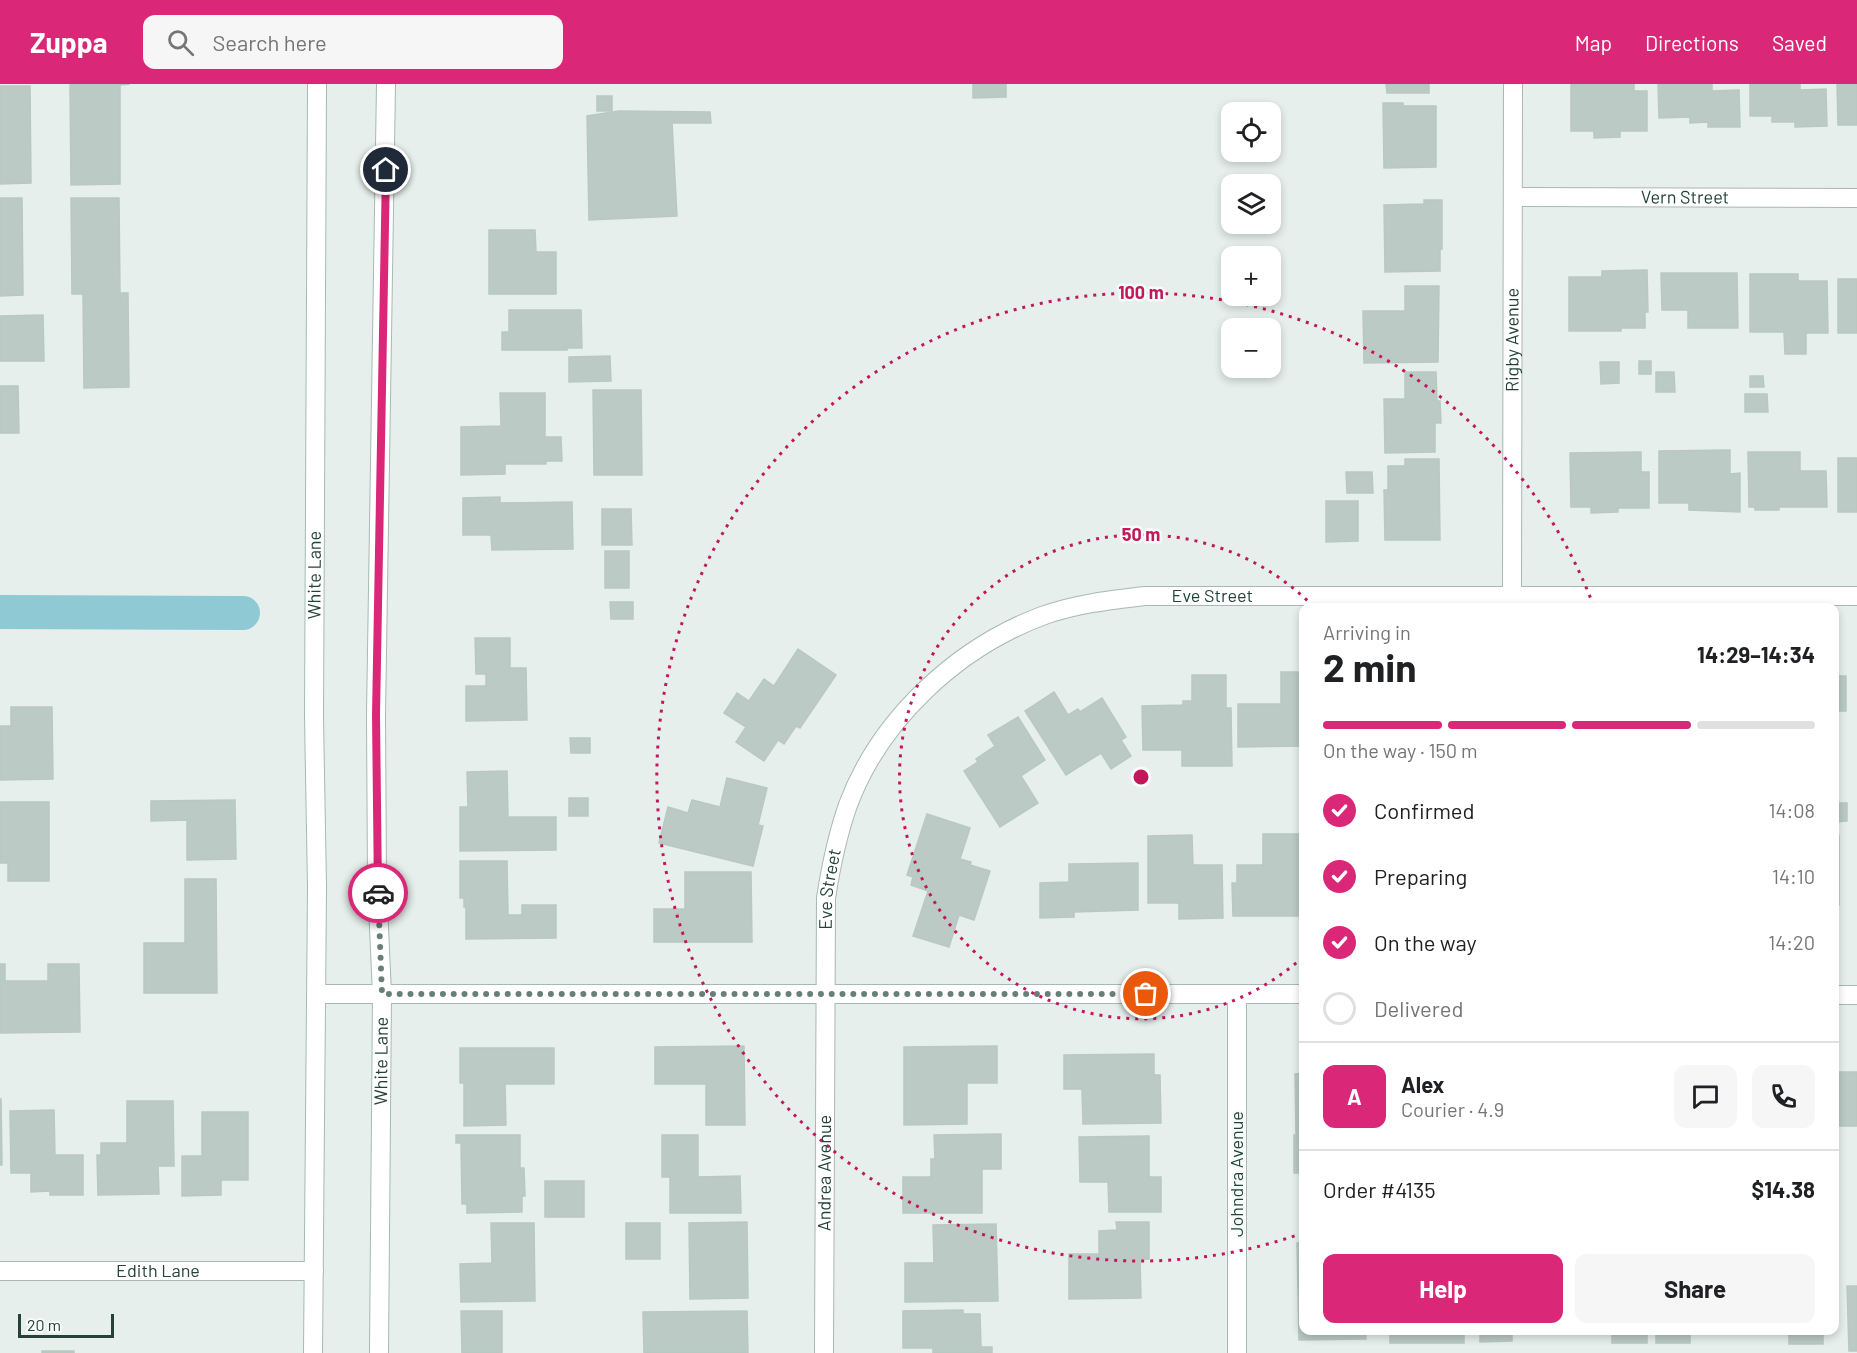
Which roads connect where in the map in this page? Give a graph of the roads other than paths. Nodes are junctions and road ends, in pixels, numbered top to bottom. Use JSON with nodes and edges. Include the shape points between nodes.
{"nodes":[{"id":1,"x":318,"y":84,"type":"edge"},
{"id":2,"x":386,"y":84,"type":"edge"},
{"id":3,"x":1513,"y":84,"type":"edge"},
{"id":4,"x":1513,"y":197,"type":"junction"},
{"id":5,"x":1857,"y":198,"type":"edge"},
{"id":6,"x":1512,"y":596,"type":"junction"},
{"id":7,"x":1857,"y":596,"type":"edge"},
{"id":8,"x":316,"y":994,"type":"junction"},
{"id":9,"x":382,"y":994,"type":"junction"},
{"id":10,"x":824,"y":994,"type":"junction"},
{"id":11,"x":1237,"y":994,"type":"junction"},
{"id":12,"x":1299,"y":994,"type":"edge"},
{"id":13,"x":1839,"y":995,"type":"edge"},
{"id":14,"x":1857,"y":995,"type":"edge"},
{"id":15,"x":0,"y":1271,"type":"edge"},
{"id":16,"x":314,"y":1271,"type":"junction"},
{"id":17,"x":313,"y":1353,"type":"edge"},
{"id":18,"x":379,"y":1353,"type":"edge"},
{"id":19,"x":824,"y":1353,"type":"edge"},
{"id":20,"x":1237,"y":1353,"type":"edge"}],
"edges":[{"from":1,"to":8,"type":"street","name":"White Lane"},
{"from":2,"to":9,"type":"street","name":"White Lane","via":[[376,715]]},
{"from":3,"to":4,"type":"street","name":"Rigby Avenue"},
{"from":4,"to":5,"type":"street","name":"Vern Street"},
{"from":4,"to":6,"type":"street","name":"Rigby Avenue"},
{"from":6,"to":7,"type":"street","name":"Eve Street"},
{"from":6,"to":10,"type":"street","name":"Eve Street","via":[[1145,596],[1094,602],[1043,616],[1006,632],[962,659],[922,693],[872,756],[849,803],[834,847],[826,898]]},
{"from":8,"to":9,"type":"street"},
{"from":8,"to":16,"type":"street","name":"White Lane"},
{"from":9,"to":10,"type":"street"},
{"from":9,"to":18,"type":"street","name":"White Lane"},
{"from":10,"to":11,"type":"street"},
{"from":10,"to":19,"type":"street","name":"Andrea Avenue"},
{"from":11,"to":12,"type":"street"},
{"from":11,"to":20,"type":"street","name":"Johndra Avenue"},
{"from":13,"to":14,"type":"street"},
{"from":15,"to":16,"type":"street","name":"Edith Lane"},
{"from":16,"to":17,"type":"street","name":"White Lane"}]}
